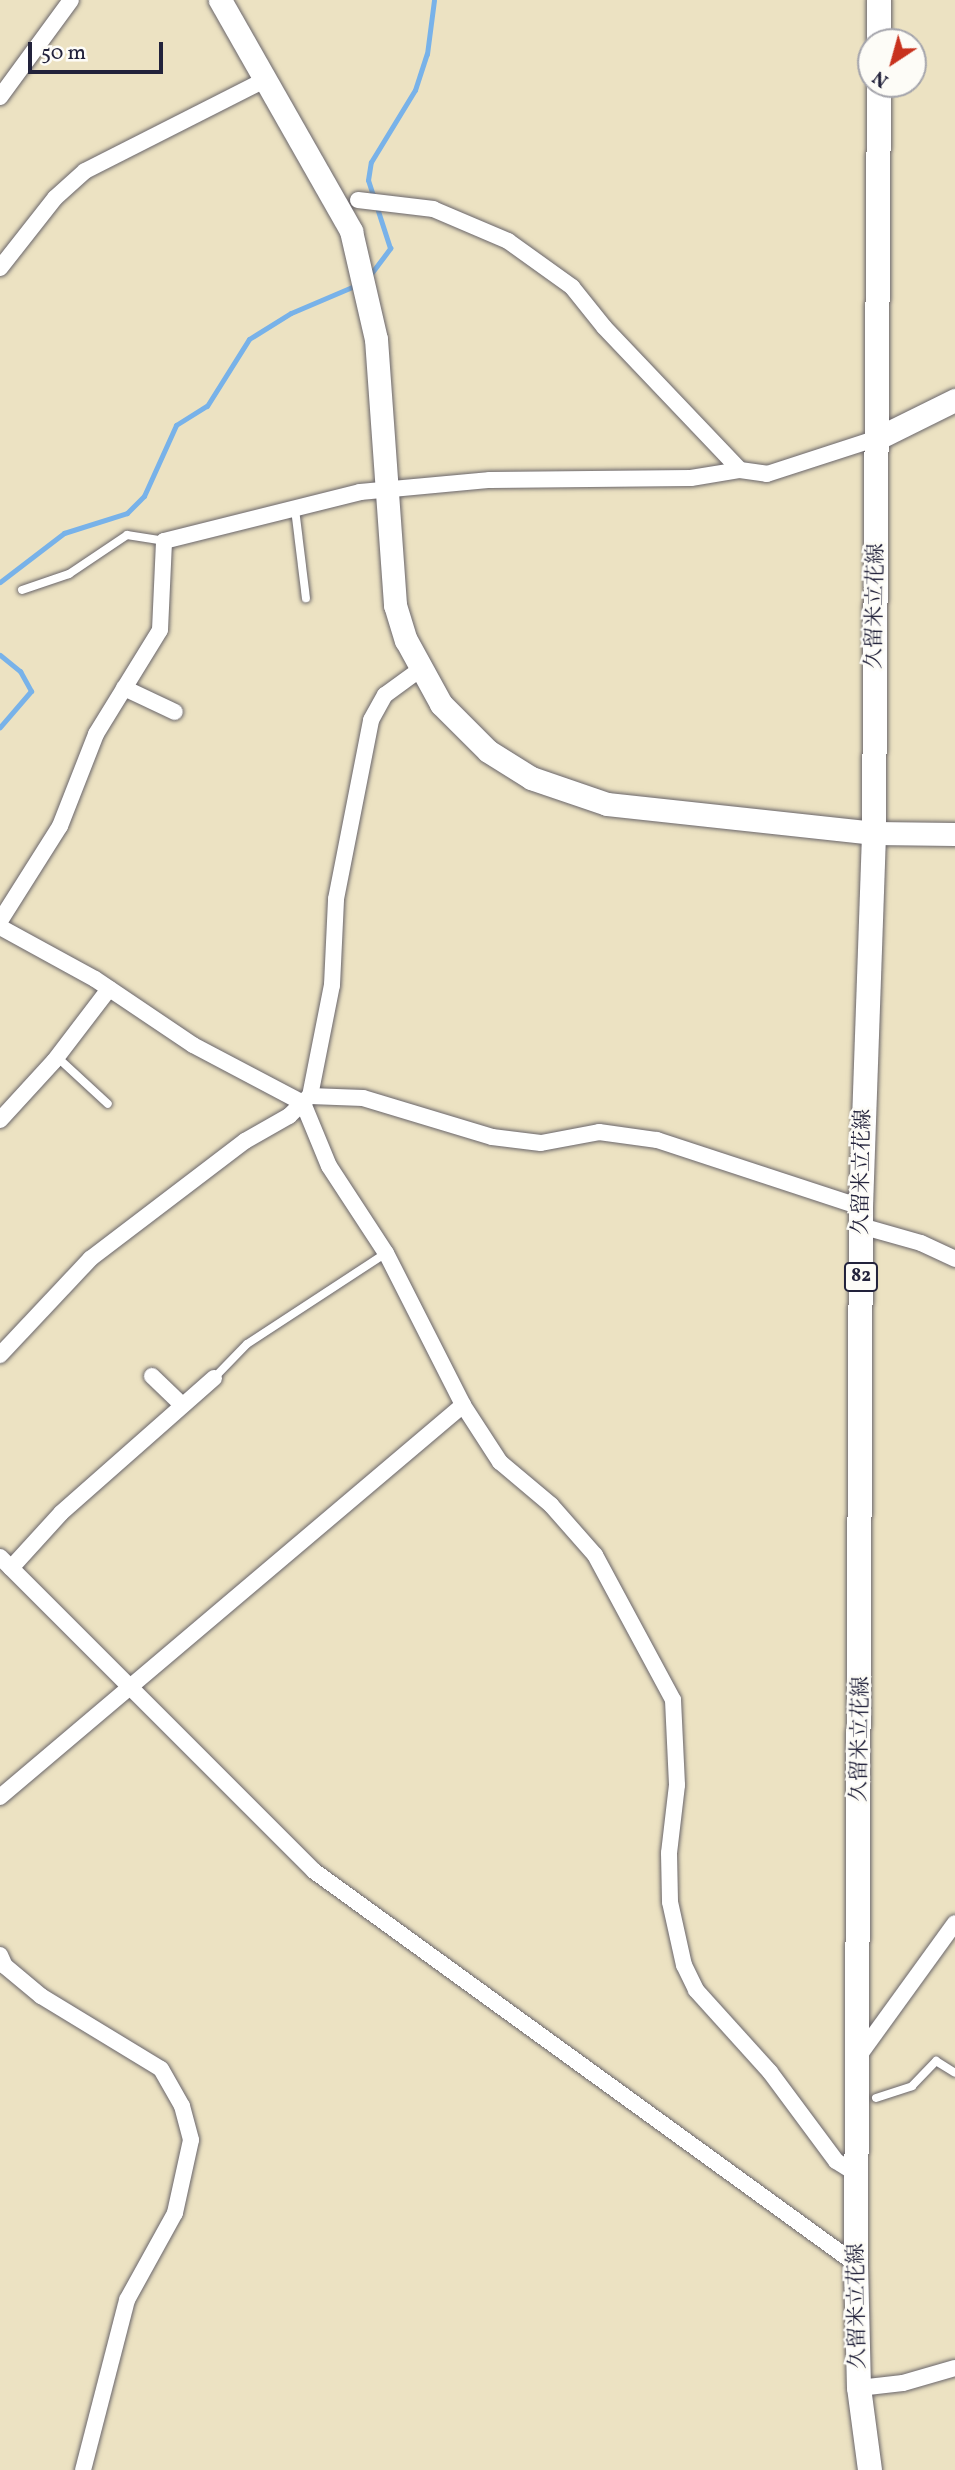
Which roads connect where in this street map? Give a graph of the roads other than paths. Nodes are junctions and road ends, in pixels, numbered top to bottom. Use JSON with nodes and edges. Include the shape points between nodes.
{"nodes":[{"id":1,"x":71,"y":0,"type":"edge"},
{"id":2,"x":220,"y":0,"type":"edge"},
{"id":3,"x":879,"y":0,"type":"edge"},
{"id":4,"x":879,"y":28,"type":"edge"},
{"id":5,"x":266,"y":79,"type":"junction"},
{"id":6,"x":0,"y":97,"type":"edge"},
{"id":7,"x":879,"y":98,"type":"edge"},
{"id":8,"x":358,"y":200,"type":"dead end"},
{"id":9,"x":0,"y":268,"type":"edge"},
{"id":10,"x":955,"y":400,"type":"edge"},
{"id":11,"x":878,"y":438,"type":"junction"},
{"id":12,"x":740,"y":470,"type":"junction"},
{"id":13,"x":386,"y":489,"type":"junction"},
{"id":14,"x":295,"y":509,"type":"junction"},
{"id":15,"x":164,"y":541,"type":"junction"},
{"id":16,"x":22,"y":590,"type":"dead end"},
{"id":17,"x":306,"y":598,"type":"dead end"},
{"id":18,"x":422,"y":668,"type":"junction"},
{"id":19,"x":124,"y":688,"type":"junction"},
{"id":20,"x":175,"y":712,"type":"dead end"},
{"id":21,"x":874,"y":833,"type":"junction"},
{"id":22,"x":955,"y":834,"type":"edge"},
{"id":23,"x":0,"y":921,"type":"edge"},
{"id":24,"x":0,"y":928,"type":"edge"},
{"id":25,"x":109,"y":989,"type":"junction"},
{"id":26,"x":57,"y":1057,"type":"junction"},
{"id":27,"x":306,"y":1099,"type":"junction"},
{"id":28,"x":108,"y":1104,"type":"dead end"},
{"id":29,"x":0,"y":1120,"type":"edge"},
{"id":30,"x":861,"y":1216,"type":"junction"},
{"id":31,"x":386,"y":1253,"type":"junction"},
{"id":32,"x":955,"y":1259,"type":"edge"},
{"id":33,"x":0,"y":1355,"type":"edge"},
{"id":34,"x":152,"y":1376,"type":"dead end"},
{"id":35,"x":214,"y":1378,"type":"joint"},
{"id":36,"x":181,"y":1404,"type":"junction"},
{"id":37,"x":463,"y":1405,"type":"junction"},
{"id":38,"x":6,"y":1562,"type":"edge"},
{"id":39,"x":127,"y":1688,"type":"junction"},
{"id":40,"x":0,"y":1797,"type":"edge"},
{"id":41,"x":955,"y":1923,"type":"edge"},
{"id":42,"x":0,"y":1955,"type":"edge"},
{"id":43,"x":857,"y":2059,"type":"junction"},
{"id":44,"x":955,"y":2073,"type":"edge"},
{"id":45,"x":876,"y":2098,"type":"dead end"},
{"id":46,"x":858,"y":2175,"type":"junction"},
{"id":47,"x":856,"y":2264,"type":"junction"},
{"id":48,"x":955,"y":2368,"type":"edge"},
{"id":49,"x":859,"y":2388,"type":"junction"},
{"id":50,"x":83,"y":2470,"type":"edge"},
{"id":51,"x":870,"y":2470,"type":"edge"}],
"edges":[{"from":1,"to":6,"type":"street"},
{"from":2,"to":5,"type":"street"},
{"from":3,"to":4,"type":"main road"},
{"from":5,"to":9,"type":"street","via":[[85,171],[55,198]]},
{"from":5,"to":13,"type":"street","via":[[351,231],[376,339]]},
{"from":7,"to":11,"type":"main road","name":"久留米立花線","number":"82"},
{"from":8,"to":12,"type":"street","via":[[433,209],[508,241],[572,287]]},
{"from":10,"to":11,"type":"street"},
{"from":11,"to":12,"type":"street","via":[[767,474]]},
{"from":11,"to":21,"type":"main road","name":"久留米立花線","number":"82"},
{"from":12,"to":13,"type":"street","via":[[691,478],[490,480]]},
{"from":13,"to":14,"type":"street"},
{"from":13,"to":18,"type":"street","via":[[395,605],[406,640]]},
{"from":14,"to":15,"type":"street"},
{"from":14,"to":17,"type":"lane"},
{"from":15,"to":16,"type":"lane","via":[[127,535],[69,574]]},
{"from":15,"to":19,"type":"street","via":[[160,630]]},
{"from":18,"to":21,"type":"street","via":[[441,704],[488,751],[569,794],[607,804]]},
{"from":18,"to":27,"type":"street","via":[[384,695],[371,720],[336,899],[332,985]]},
{"from":19,"to":20,"type":"street"},
{"from":19,"to":23,"type":"street","via":[[96,734],[60,827]]},
{"from":21,"to":22,"type":"street"},
{"from":21,"to":30,"type":"main road","name":"久留米立花線","number":"82"},
{"from":24,"to":25,"type":"street"},
{"from":25,"to":26,"type":"street"},
{"from":25,"to":27,"type":"street","via":[[193,1045]]},
{"from":26,"to":28,"type":"lane"},
{"from":26,"to":29,"type":"street"},
{"from":27,"to":30,"type":"street","via":[[363,1098],[492,1137],[541,1143],[599,1132],[657,1140]]},
{"from":27,"to":31,"type":"street","via":[[330,1166]]},
{"from":27,"to":33,"type":"street","via":[[90,1259]]},
{"from":30,"to":32,"type":"street"},
{"from":30,"to":43,"type":"main road","name":"久留米立花線","number":"82"},
{"from":31,"to":35,"type":"lane","via":[[247,1344]]},
{"from":31,"to":37,"type":"street"},
{"from":34,"to":36,"type":"street"},
{"from":35,"to":36,"type":"street"},
{"from":36,"to":38,"type":"street"},
{"from":37,"to":39,"type":"street"},
{"from":37,"to":46,"type":"street","via":[[500,1462],[551,1505],[595,1555],[673,1700],[677,1784],[669,1853],[670,1902],[684,1965],[696,1990],[770,2072],[836,2161]]},
{"from":38,"to":39,"type":"street"},
{"from":39,"to":40,"type":"street"},
{"from":39,"to":47,"type":"street","via":[[314,1871]]},
{"from":41,"to":43,"type":"street"},
{"from":42,"to":50,"type":"street","via":[[5,1966],[41,1996],[161,2069],[183,2106],[191,2140],[175,2213],[127,2300]]},
{"from":43,"to":46,"type":"main road","name":"久留米立花線","number":"82"},
{"from":44,"to":45,"type":"lane","via":[[936,2061],[912,2086]]},
{"from":46,"to":47,"type":"main road","name":"久留米立花線","number":"82"},
{"from":47,"to":49,"type":"main road","name":"久留米立花線","number":"82"},
{"from":48,"to":49,"type":"street","via":[[903,2383]]},
{"from":49,"to":51,"type":"main road","name":"久留米立花線","number":"82"}]}
